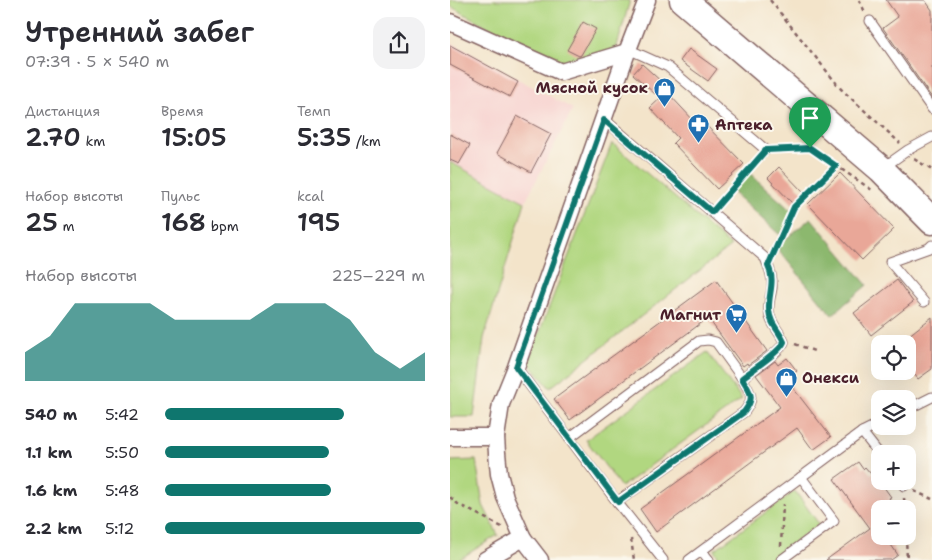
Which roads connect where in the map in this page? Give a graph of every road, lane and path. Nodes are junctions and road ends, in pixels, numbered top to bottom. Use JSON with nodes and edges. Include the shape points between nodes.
{"nodes":[{"id":1,"x":647,"y":0,"type":"edge"},
{"id":2,"x":683,"y":0,"type":"edge"},
{"id":3,"x":770,"y":0,"type":"edge"},
{"id":4,"x":870,"y":21,"type":"dead end"},
{"id":5,"x":450,"y":22,"type":"edge"},
{"id":6,"x":628,"y":50,"type":"junction"},
{"id":7,"x":932,"y":109,"type":"edge"},
{"id":8,"x":604,"y":120,"type":"junction"},
{"id":9,"x":932,"y":137,"type":"edge"},
{"id":10,"x":766,"y":150,"type":"junction"},
{"id":11,"x":909,"y":153,"type":"junction"},
{"id":12,"x":836,"y":166,"type":"junction"},
{"id":13,"x":932,"y":170,"type":"edge"},
{"id":14,"x":878,"y":181,"type":"junction"},
{"id":15,"x":712,"y":212,"type":"junction"},
{"id":16,"x":932,"y":221,"type":"edge"},
{"id":17,"x":932,"y":245,"type":"edge"},
{"id":18,"x":768,"y":266,"type":"junction"},
{"id":19,"x":924,"y":302,"type":"dead end"},
{"id":20,"x":782,"y":339,"type":"junction"},
{"id":21,"x":817,"y":352,"type":"dead end"},
{"id":22,"x":516,"y":367,"type":"junction"},
{"id":23,"x":742,"y":378,"type":"junction"},
{"id":24,"x":932,"y":397,"type":"edge"},
{"id":25,"x":916,"y":405,"type":"edge"},
{"id":26,"x":871,"y":428,"type":"edge"},
{"id":27,"x":862,"y":432,"type":"junction"},
{"id":28,"x":450,"y":437,"type":"edge"},
{"id":29,"x":496,"y":437,"type":"junction"},
{"id":30,"x":569,"y":438,"type":"junction"},
{"id":31,"x":872,"y":445,"type":"edge"},
{"id":32,"x":801,"y":477,"type":"junction"},
{"id":33,"x":783,"y":490,"type":"junction"},
{"id":34,"x":914,"y":490,"type":"edge"},
{"id":35,"x":450,"y":498,"type":"edge"},
{"id":36,"x":932,"y":499,"type":"edge"},
{"id":37,"x":618,"y":502,"type":"junction"},
{"id":38,"x":523,"y":538,"type":"junction"},
{"id":39,"x":906,"y":545,"type":"edge"},
{"id":40,"x":781,"y":550,"type":"dead end"},
{"id":41,"x":702,"y":551,"type":"junction"},
{"id":42,"x":907,"y":559,"type":"edge"},
{"id":43,"x":485,"y":560,"type":"edge"},
{"id":44,"x":540,"y":560,"type":"edge"},
{"id":45,"x":663,"y":560,"type":"edge"},
{"id":46,"x":689,"y":560,"type":"edge"},
{"id":47,"x":709,"y":560,"type":"edge"},
{"id":48,"x":781,"y":560,"type":"edge"}],
"edges":[{"from":1,"to":6,"type":"street"},
{"from":2,"to":14,"type":"main road"},
{"from":3,"to":11,"type":"path","via":[[841,89]]},
{"from":4,"to":7,"type":"lane"},
{"from":5,"to":6,"type":"street","via":[[562,72]]},
{"from":6,"to":8,"type":"street"},
{"from":6,"to":10,"type":"lane","via":[[668,67]]},
{"from":8,"to":15,"type":"lane"},
{"from":8,"to":22,"type":"street"},
{"from":9,"to":11,"type":"lane"},
{"from":10,"to":12,"type":"path","via":[[810,148]]},
{"from":10,"to":15,"type":"path"},
{"from":11,"to":13,"type":"path"},
{"from":11,"to":14,"type":"lane"},
{"from":12,"to":14,"type":"path"},
{"from":12,"to":18,"type":"path","via":[[794,207]]},
{"from":14,"to":16,"type":"main road"},
{"from":15,"to":18,"type":"lane","via":[[765,258]]},
{"from":17,"to":19,"type":"lane","via":[[890,262]]},
{"from":18,"to":20,"type":"lane","via":[[772,272],[769,311]]},
{"from":20,"to":21,"type":"path"},
{"from":20,"to":23,"type":"lane","via":[[783,346]]},
{"from":22,"to":29,"type":"street","via":[[501,404]]},
{"from":22,"to":30,"type":"lane"},
{"from":23,"to":30,"type":"lane","via":[[716,342],[699,341]]},
{"from":23,"to":37,"type":"lane","via":[[751,394],[751,403],[744,412]]},
{"from":24,"to":25,"type":"lane"},
{"from":26,"to":27,"type":"lane"},
{"from":27,"to":31,"type":"lane"},
{"from":27,"to":32,"type":"lane"},
{"from":28,"to":29,"type":"street"},
{"from":29,"to":38,"type":"street","via":[[499,474],[505,497]]},
{"from":30,"to":37,"type":"lane"},
{"from":32,"to":33,"type":"lane"},
{"from":32,"to":48,"type":"lane","via":[[834,521]]},
{"from":33,"to":40,"type":"path"},
{"from":33,"to":41,"type":"lane"},
{"from":34,"to":36,"type":"path"},
{"from":35,"to":38,"type":"path"},
{"from":37,"to":45,"type":"lane"},
{"from":38,"to":43,"type":"street"},
{"from":38,"to":44,"type":"street"},
{"from":39,"to":42,"type":"path"},
{"from":41,"to":46,"type":"lane"},
{"from":41,"to":47,"type":"lane"}]}
